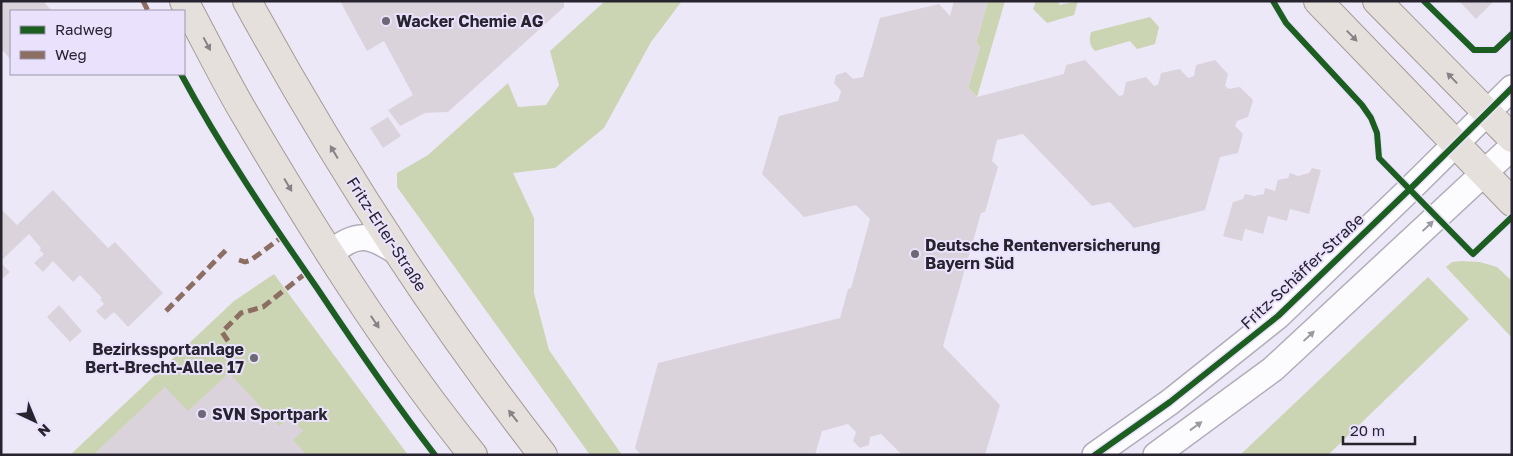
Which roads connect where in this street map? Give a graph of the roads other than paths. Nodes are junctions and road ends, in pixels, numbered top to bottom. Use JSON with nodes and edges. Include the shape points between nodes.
{"nodes":[{"id":1,"x":184,"y":1,"type":"edge"},
{"id":2,"x":247,"y":1,"type":"edge"},
{"id":3,"x":1318,"y":1,"type":"edge"},
{"id":4,"x":1377,"y":1,"type":"edge"},
{"id":5,"x":1512,"y":88,"type":"edge"},
{"id":6,"x":1486,"y":112,"type":"junction"},
{"id":7,"x":1512,"y":138,"type":"edge"},
{"id":8,"x":1455,"y":144,"type":"junction"},
{"id":9,"x":1512,"y":147,"type":"edge"},
{"id":10,"x":1484,"y":173,"type":"junction"},
{"id":11,"x":1512,"y":202,"type":"edge"},
{"id":12,"x":397,"y":252,"type":"junction"},
{"id":13,"x":329,"y":254,"type":"junction"},
{"id":14,"x":473,"y":455,"type":"edge"},
{"id":15,"x":543,"y":455,"type":"edge"},
{"id":16,"x":1095,"y":455,"type":"edge"},
{"id":17,"x":1156,"y":455,"type":"edge"}],
"edges":[{"from":1,"to":13,"type":"main road","one_way":true,"via":[[242,110]]},
{"from":12,"to":2,"type":"main road","name":"Fritz-Erler-Straße","one_way":true,"via":[[281,64]]},
{"from":3,"to":8,"type":"main road","one_way":true},
{"from":6,"to":4,"type":"main road","one_way":true},
{"from":5,"to":6,"type":"street","name":"Fritz-Schäffer-Straße"},
{"from":6,"to":7,"type":"main road"},
{"from":6,"to":8,"type":"street","name":"Fritz-Schäffer-Straße"},
{"from":8,"to":10,"type":"main road"},
{"from":8,"to":16,"type":"street","name":"Fritz-Schäffer-Straße","via":[[1278,316],[1170,402]]},
{"from":9,"to":10,"type":"street"},
{"from":10,"to":11,"type":"main road"},
{"from":17,"to":10,"type":"street","one_way":true,"via":[[1273,369]]},
{"from":12,"to":13,"type":"street","via":[[379,240],[358,237],[344,242]]},
{"from":15,"to":12,"type":"main road","name":"Fritz-Erler-Straße","one_way":true,"via":[[500,401]]},
{"from":13,"to":14,"type":"main road","one_way":true,"via":[[415,379]]}]}
